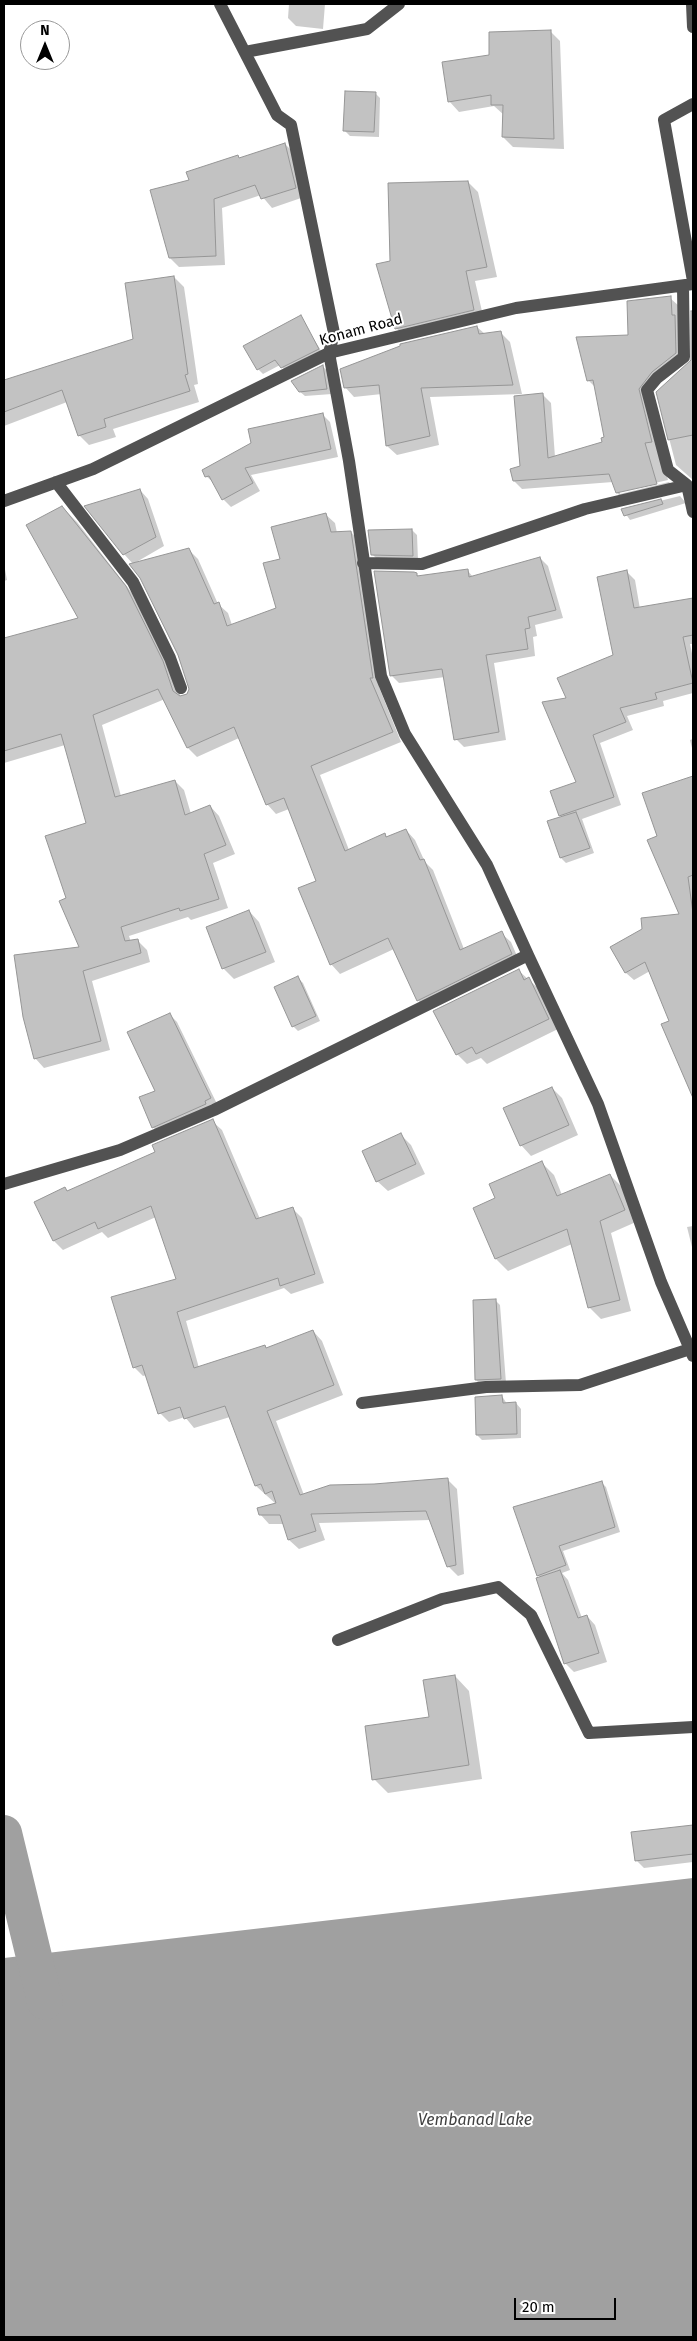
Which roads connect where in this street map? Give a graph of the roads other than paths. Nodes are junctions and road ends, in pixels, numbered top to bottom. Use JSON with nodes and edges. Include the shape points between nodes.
{"nodes":[{"id":1,"x":220,"y":4,"type":"edge"},
{"id":2,"x":399,"y":4,"type":"edge"},
{"id":3,"x":692,"y":4,"type":"edge"},
{"id":4,"x":693,"y":27,"type":"edge"},
{"id":5,"x":245,"y":52,"type":"junction"},
{"id":6,"x":693,"y":104,"type":"edge"},
{"id":7,"x":690,"y":284,"type":"edge"},
{"id":8,"x":329,"y":354,"type":"junction"},
{"id":9,"x":56,"y":482,"type":"junction"},
{"id":10,"x":687,"y":485,"type":"junction"},
{"id":11,"x":4,"y":501,"type":"edge"},
{"id":12,"x":693,"y":512,"type":"edge"},
{"id":13,"x":364,"y":563,"type":"junction"},
{"id":14,"x":182,"y":688,"type":"dead end"},
{"id":15,"x":528,"y":955,"type":"junction"},
{"id":16,"x":4,"y":1184,"type":"edge"},
{"id":17,"x":692,"y":1352,"type":"edge"},
{"id":18,"x":362,"y":1403,"type":"dead end"},
{"id":19,"x":338,"y":1640,"type":"dead end"},
{"id":20,"x":693,"y":1728,"type":"edge"}],
"edges":[{"from":1,"to":5,"type":"street"},
{"from":2,"to":5,"type":"street","via":[[367,29]]},
{"from":3,"to":4,"type":"street"},
{"from":5,"to":8,"type":"street","via":[[277,116],[291,124],[334,333]]},
{"from":6,"to":7,"type":"street","via":[[664,120]]},
{"from":7,"to":8,"type":"street","name":"Konam Road","via":[[516,308]]},
{"from":7,"to":10,"type":"street","via":[[684,357],[647,390],[668,470]]},
{"from":8,"to":9,"type":"street","name":"Konam Road","via":[[93,469]]},
{"from":8,"to":13,"type":"street"},
{"from":9,"to":11,"type":"street","name":"Konam Road"},
{"from":9,"to":14,"type":"street","via":[[133,582]]},
{"from":10,"to":12,"type":"street"},
{"from":10,"to":13,"type":"street","via":[[585,509],[422,564]]},
{"from":13,"to":15,"type":"street","via":[[382,676],[405,734],[487,865]]},
{"from":15,"to":16,"type":"street","via":[[214,1110],[120,1150]]},
{"from":15,"to":17,"type":"street","via":[[598,1104],[661,1282]]},
{"from":17,"to":18,"type":"street","via":[[580,1385],[486,1388]]},
{"from":19,"to":20,"type":"street","via":[[442,1599],[498,1587],[532,1615],[589,1733]]}]}
